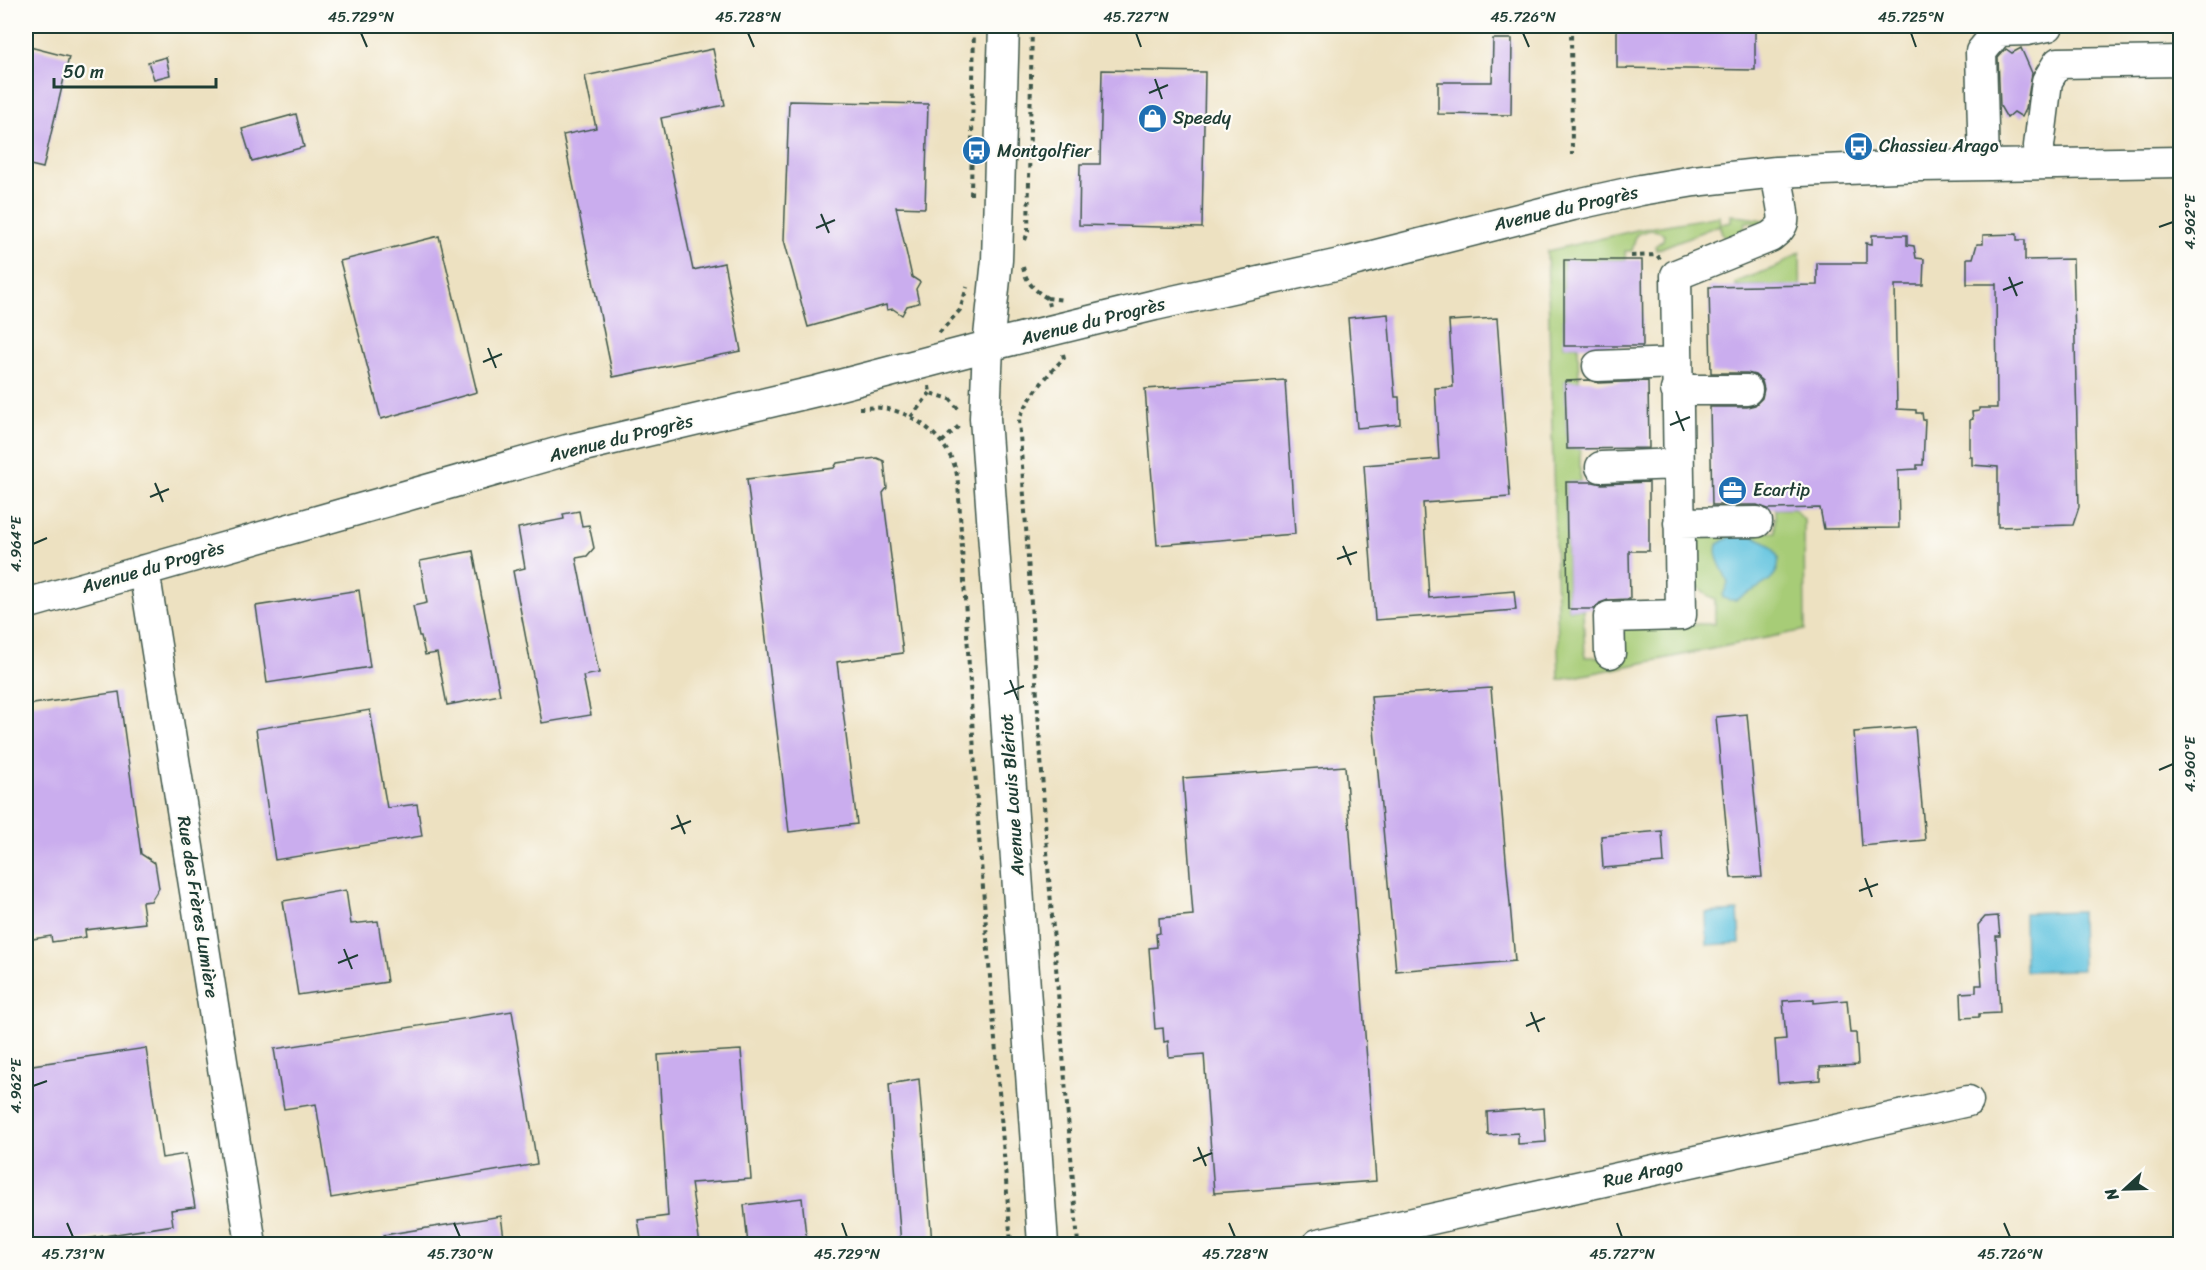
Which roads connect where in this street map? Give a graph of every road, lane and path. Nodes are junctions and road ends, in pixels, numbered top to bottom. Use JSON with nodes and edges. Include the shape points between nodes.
{"nodes":[{"id":1,"x":974,"y":26,"type":"edge"},
{"id":2,"x":1004,"y":26,"type":"edge"},
{"id":3,"x":1032,"y":26,"type":"edge"},
{"id":4,"x":1571,"y":26,"type":"edge"},
{"id":5,"x":2038,"y":28,"type":"edge"},
{"id":6,"x":2181,"y":61,"type":"edge"},
{"id":7,"x":2058,"y":63,"type":"junction"},
{"id":8,"x":1572,"y":155,"type":"dead end"},
{"id":9,"x":2181,"y":162,"type":"edge"},
{"id":10,"x":2040,"y":164,"type":"junction"},
{"id":11,"x":1984,"y":165,"type":"junction"},
{"id":12,"x":1776,"y":172,"type":"junction"},
{"id":13,"x":971,"y":202,"type":"dead end"},
{"id":14,"x":1022,"y":246,"type":"dead end"},
{"id":15,"x":1022,"y":258,"type":"dead end"},
{"id":16,"x":969,"y":279,"type":"dead end"},
{"id":17,"x":929,"y":338,"type":"dead end"},
{"id":18,"x":988,"y":346,"type":"junction"},
{"id":19,"x":1064,"y":347,"type":"junction"},
{"id":20,"x":1598,"y":366,"type":"dead end"},
{"id":21,"x":1676,"y":377,"type":"junction"},
{"id":22,"x":1747,"y":390,"type":"dead end"},
{"id":23,"x":930,"y":393,"type":"dead end"},
{"id":24,"x":852,"y":408,"type":"dead end"},
{"id":25,"x":911,"y":417,"type":"junction"},
{"id":26,"x":1678,"y":464,"type":"junction"},
{"id":27,"x":1601,"y":467,"type":"dead end"},
{"id":28,"x":1757,"y":522,"type":"dead end"},
{"id":29,"x":1679,"y":524,"type":"junction"},
{"id":30,"x":144,"y":570,"type":"junction"},
{"id":31,"x":26,"y":604,"type":"edge"},
{"id":32,"x":1610,"y":652,"type":"dead end"},
{"id":33,"x":1968,"y":1101,"type":"dead end"},
{"id":34,"x":251,"y":1245,"type":"edge"},
{"id":35,"x":1011,"y":1245,"type":"edge"},
{"id":36,"x":1043,"y":1245,"type":"edge"},
{"id":37,"x":1078,"y":1245,"type":"edge"},
{"id":38,"x":1318,"y":1245,"type":"edge"}],
"edges":[{"from":1,"to":13,"type":"path"},
{"from":2,"to":18,"type":"street","name":"Avenue Louis Blériot","via":[[997,260]]},
{"from":3,"to":14,"type":"path","via":[[1028,232]]},
{"from":4,"to":8,"type":"path"},
{"from":5,"to":7,"type":"street"},
{"from":5,"to":11,"type":"street","via":[[1998,31],[1981,52]]},
{"from":6,"to":7,"type":"street"},
{"from":7,"to":10,"type":"street","via":[[2048,81]]},
{"from":9,"to":10,"type":"street","name":"Avenue du Progrès"},
{"from":10,"to":11,"type":"street","name":"Avenue du Progrès"},
{"from":11,"to":12,"type":"street","name":"Avenue du Progrès"},
{"from":12,"to":19,"type":"street","name":"Avenue du Progrès","via":[[1641,190],[1155,306]]},
{"from":12,"to":21,"type":"street","via":[[1783,216],[1777,232],[1676,275]]},
{"from":15,"to":19,"type":"path","via":[[1033,289],[1047,298]]},
{"from":16,"to":17,"type":"path","via":[[960,310]]},
{"from":18,"to":19,"type":"street","name":"Avenue du Progrès"},
{"from":18,"to":30,"type":"street","name":"Avenue du Progrès","via":[[567,450]]},
{"from":18,"to":36,"type":"street","name":"Avenue Louis Blériot","via":[[985,418]]},
{"from":19,"to":37,"type":"path","via":[[1019,419]]},
{"from":20,"to":21,"type":"street"},
{"from":21,"to":22,"type":"street"},
{"from":21,"to":26,"type":"street"},
{"from":23,"to":25,"type":"path"},
{"from":24,"to":25,"type":"path","via":[[884,408]]},
{"from":25,"to":35,"type":"path","via":[[942,442],[954,465],[959,497],[979,837]]},
{"from":26,"to":27,"type":"street"},
{"from":26,"to":29,"type":"street"},
{"from":28,"to":29,"type":"street"},
{"from":29,"to":32,"type":"street","via":[[1681,615],[1610,617]]},
{"from":30,"to":31,"type":"street","name":"Avenue du Progrès"},
{"from":30,"to":34,"type":"street","name":"Rue des Frères Lumière"},
{"from":33,"to":38,"type":"street","name":"Rue Arago"}]}
